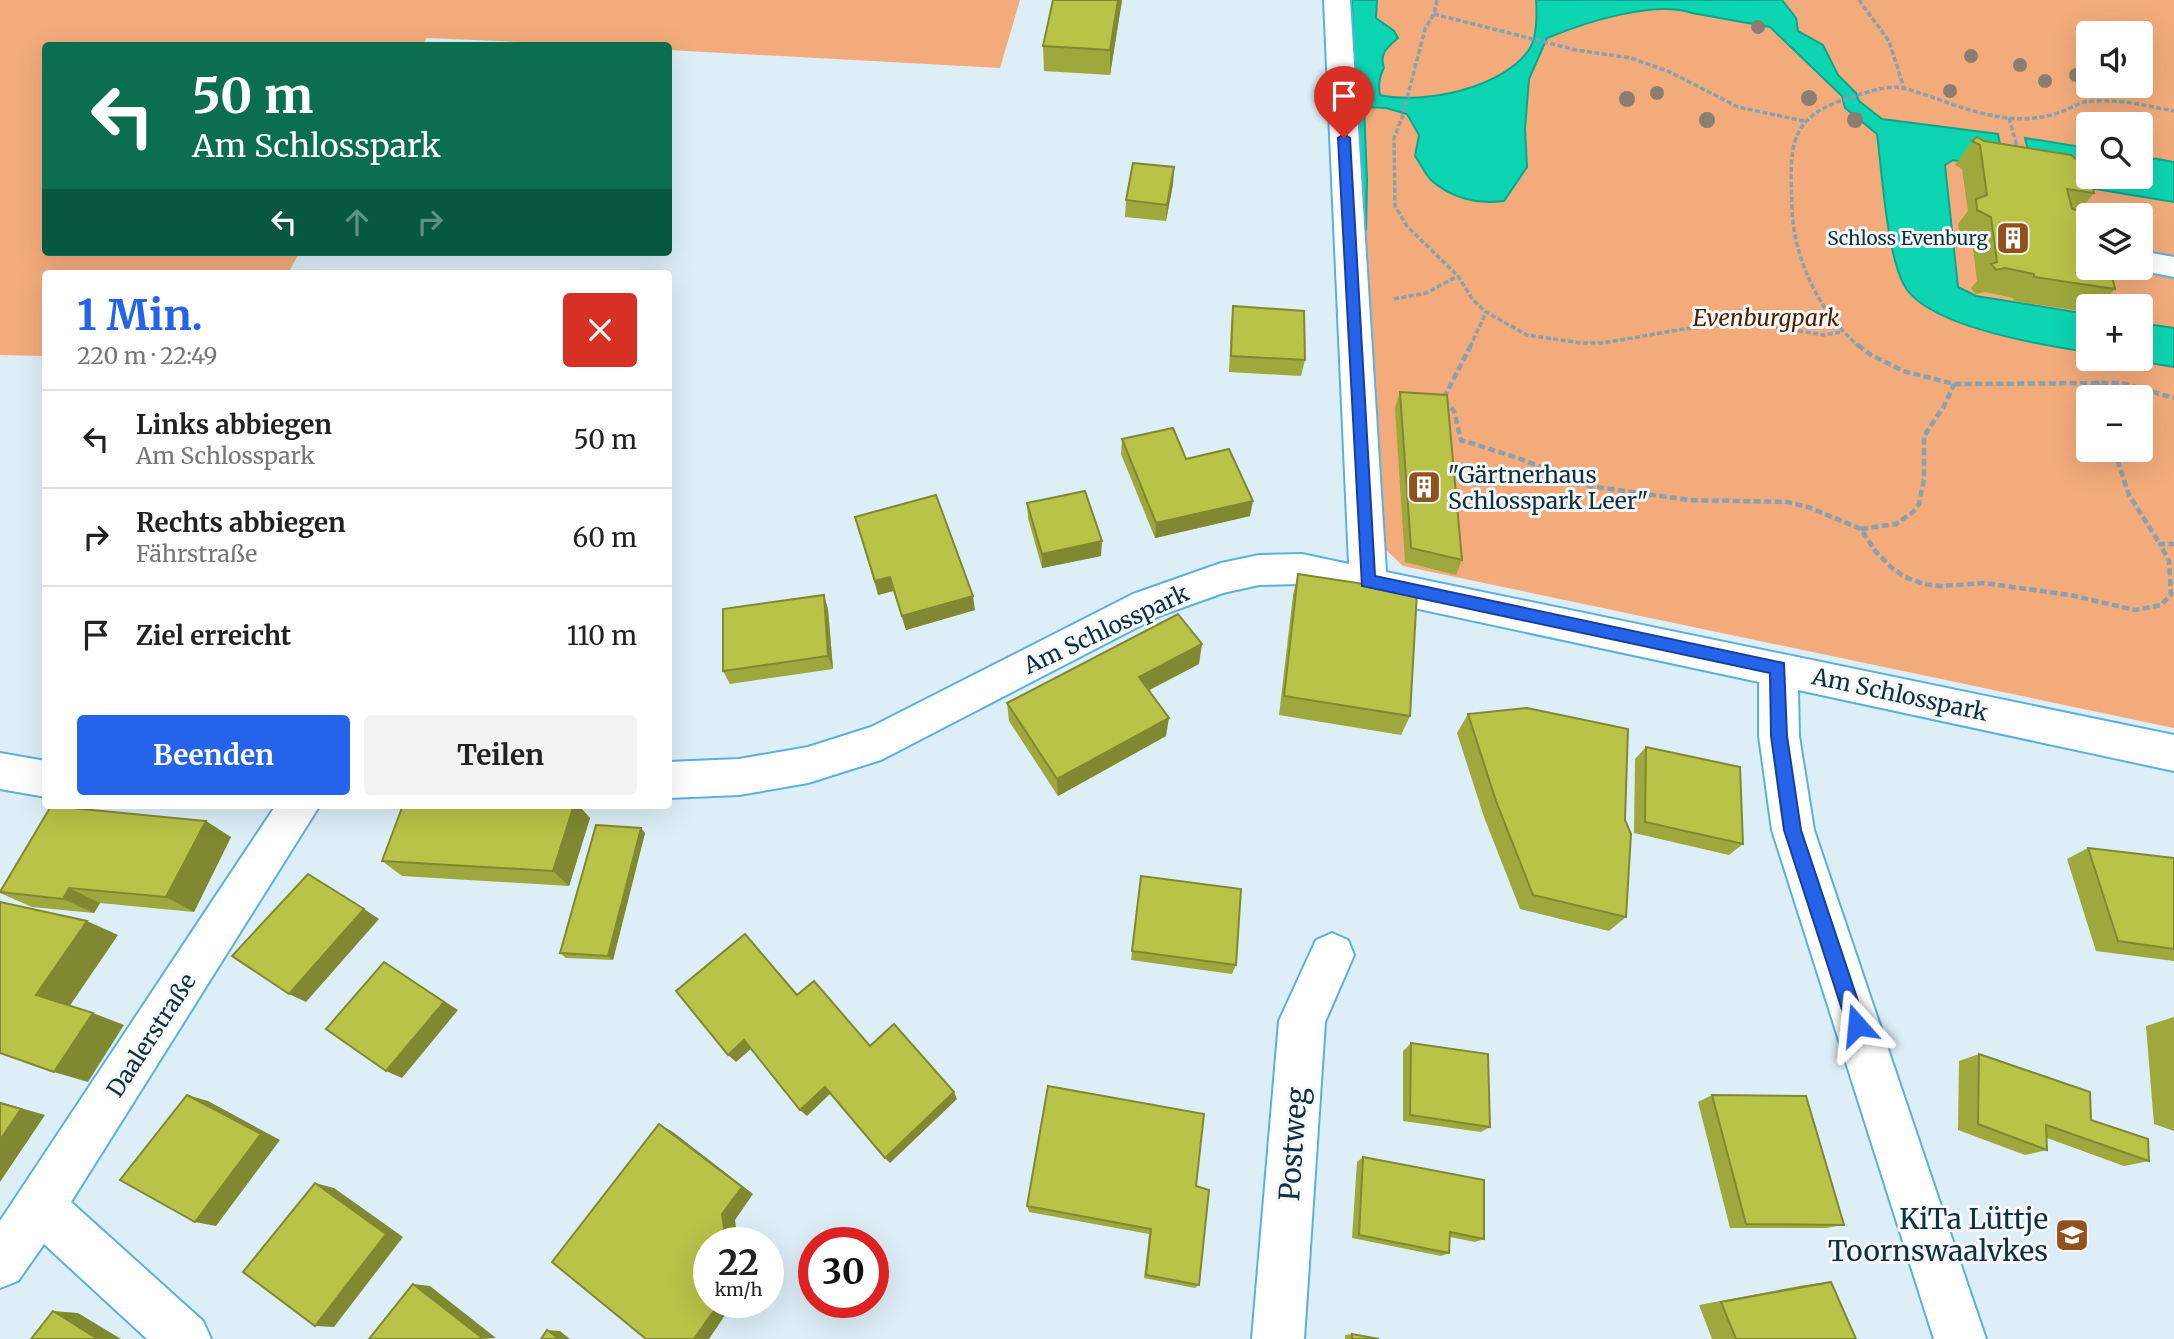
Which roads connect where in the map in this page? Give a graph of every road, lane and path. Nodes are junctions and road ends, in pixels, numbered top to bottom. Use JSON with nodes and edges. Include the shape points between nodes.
{"nodes":[{"id":1,"x":1337,"y":0,"type":"edge"},
{"id":2,"x":1437,"y":0,"type":"edge"},
{"id":3,"x":1859,"y":0,"type":"edge"},
{"id":4,"x":1434,"y":14,"type":"junction"},
{"id":5,"x":1903,"y":88,"type":"junction"},
{"id":6,"x":2174,"y":111,"type":"edge"},
{"id":7,"x":2009,"y":118,"type":"junction"},
{"id":8,"x":1804,"y":121,"type":"junction"},
{"id":9,"x":2020,"y":157,"type":"edge"},
{"id":10,"x":2153,"y":263,"type":"edge"},
{"id":11,"x":2174,"y":267,"type":"edge"},
{"id":12,"x":1458,"y":276,"type":"junction"},
{"id":13,"x":1352,"y":303,"type":"junction"},
{"id":14,"x":1486,"y":312,"type":"junction"},
{"id":15,"x":1842,"y":332,"type":"junction"},
{"id":16,"x":2096,"y":381,"type":"junction"},
{"id":17,"x":1954,"y":384,"type":"junction"},
{"id":18,"x":2098,"y":385,"type":"edge"},
{"id":19,"x":2174,"y":398,"type":"edge"},
{"id":20,"x":1431,"y":399,"type":"edge"},
{"id":21,"x":1444,"y":399,"type":"junction"},
{"id":22,"x":2118,"y":462,"type":"edge"},
{"id":23,"x":1861,"y":529,"type":"junction"},
{"id":24,"x":2160,"y":544,"type":"junction"},
{"id":25,"x":2174,"y":544,"type":"edge"},
{"id":26,"x":1368,"y":581,"type":"junction"},
{"id":27,"x":1778,"y":668,"type":"junction"},
{"id":28,"x":2174,"y":753,"type":"edge"},
{"id":29,"x":0,"y":771,"type":"edge"},
{"id":30,"x":42,"y":778,"type":"edge"},
{"id":31,"x":672,"y":780,"type":"edge"},
{"id":32,"x":296,"y":809,"type":"edge"},
{"id":33,"x":1332,"y":955,"type":"dead end"},
{"id":34,"x":40,"y":1207,"type":"junction"},
{"id":35,"x":0,"y":1263,"type":"edge"},
{"id":36,"x":185,"y":1339,"type":"edge"},
{"id":37,"x":1278,"y":1339,"type":"edge"},
{"id":38,"x":1960,"y":1339,"type":"edge"}],
"edges":[{"from":1,"to":13,"type":"street"},
{"from":2,"to":4,"type":"path"},
{"from":3,"to":5,"type":"path","via":[[1895,49]]},
{"from":4,"to":8,"type":"path","via":[[1576,50],[1631,58],[1670,72],[1738,107]]},
{"from":4,"to":12,"type":"path","via":[[1425,29],[1394,138],[1395,206],[1417,238]]},
{"from":5,"to":7,"type":"path","via":[[1961,109]]},
{"from":5,"to":8,"type":"path","via":[[1878,89],[1838,101]]},
{"from":6,"to":7,"type":"path","via":[[2104,100],[2049,114]]},
{"from":7,"to":9,"type":"path"},
{"from":8,"to":15,"type":"path","via":[[1790,155],[1793,232],[1817,294]]},
{"from":10,"to":11,"type":"street"},
{"from":12,"to":13,"type":"path","via":[[1426,293]]},
{"from":12,"to":14,"type":"path"},
{"from":13,"to":26,"type":"street"},
{"from":14,"to":15,"type":"path","via":[[1527,335],[1581,343],[1752,323],[1823,335]]},
{"from":14,"to":21,"type":"path"},
{"from":15,"to":17,"type":"path","via":[[1871,355],[1903,371]]},
{"from":16,"to":17,"type":"path"},
{"from":16,"to":18,"type":"path"},
{"from":16,"to":19,"type":"path","via":[[2122,383]]},
{"from":17,"to":23,"type":"path","via":[[1923,440],[1921,501],[1895,526]]},
{"from":20,"to":21,"type":"path"},
{"from":21,"to":23,"type":"path","via":[[1454,411],[1461,440],[1589,486],[1689,500],[1787,502]]},
{"from":22,"to":24,"type":"path","via":[[2129,495]]},
{"from":23,"to":24,"type":"path","via":[[1891,567],[1924,584],[1984,583],[2135,610],[2161,605],[2171,595],[2169,561]]},
{"from":24,"to":25,"type":"path"},
{"from":26,"to":27,"type":"street","name":"Am Schlosspark"},
{"from":26,"to":31,"type":"street","name":"Am Schlosspark","via":[[1303,569],[1259,570],[1221,578],[1146,605],[881,742],[808,765],[739,777]]},
{"from":27,"to":28,"type":"street","name":"Am Schlosspark"},
{"from":27,"to":38,"type":"street","via":[[1779,736],[1793,830]]},
{"from":29,"to":30,"type":"street"},
{"from":32,"to":34,"type":"street","name":"Daalerstraße"},
{"from":33,"to":37,"type":"street","name":"Postweg","via":[[1302,1021]]},
{"from":34,"to":35,"type":"street","name":"Daalerstraße"},
{"from":34,"to":36,"type":"street"}]}
